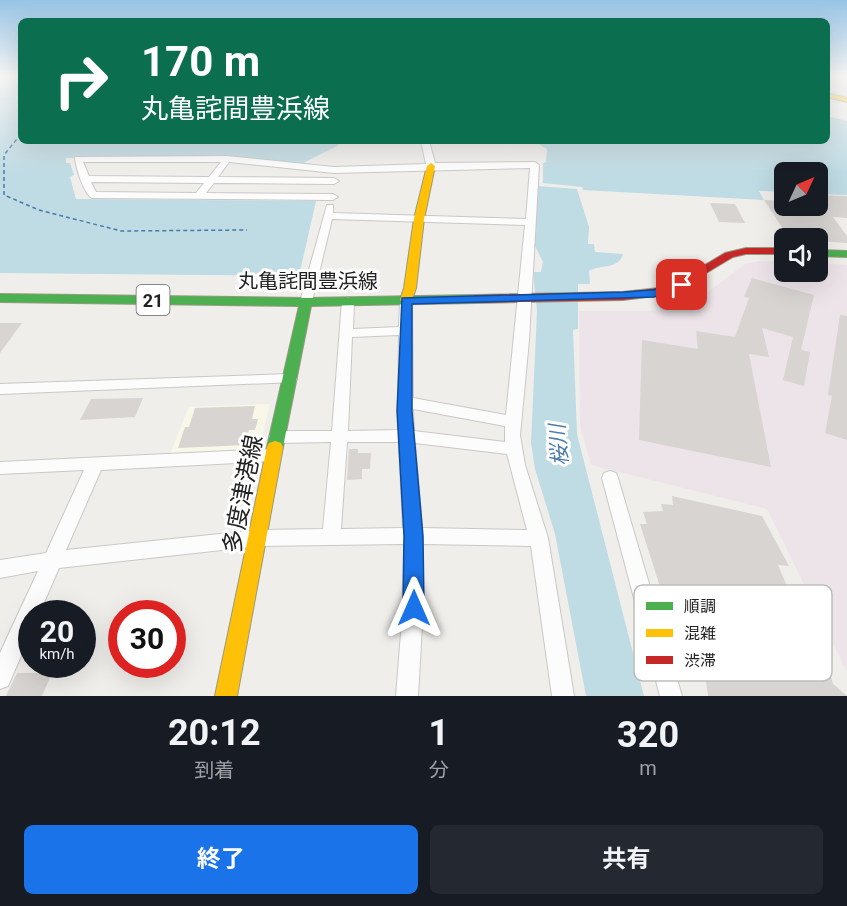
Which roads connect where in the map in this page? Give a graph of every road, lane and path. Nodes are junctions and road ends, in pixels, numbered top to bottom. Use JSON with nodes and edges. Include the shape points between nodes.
{"nodes":[{"id":1,"x":426,"y":144,"type":"edge"},
{"id":2,"x":227,"y":159,"type":"junction"},
{"id":3,"x":431,"y":166,"type":"junction"},
{"id":4,"x":334,"y":176,"type":"junction"},
{"id":5,"x":84,"y":179,"type":"junction"},
{"id":6,"x":212,"y":180,"type":"junction"},
{"id":7,"x":199,"y":196,"type":"junction"},
{"id":8,"x":333,"y":198,"type":"junction"},
{"id":9,"x":328,"y":216,"type":"junction"},
{"id":10,"x":419,"y":219,"type":"junction"},
{"id":11,"x":531,"y":222,"type":"junction"},
{"id":12,"x":774,"y":251,"type":"edge"},
{"id":13,"x":828,"y":253,"type":"edge"},
{"id":14,"x":847,"y":254,"type":"edge"},
{"id":15,"x":525,"y":297,"type":"junction"},
{"id":16,"x":0,"y":298,"type":"edge"},
{"id":17,"x":406,"y":300,"type":"junction"},
{"id":18,"x":348,"y":301,"type":"junction"},
{"id":19,"x":306,"y":302,"type":"junction"},
{"id":20,"x":405,"y":331,"type":"junction"},
{"id":21,"x":346,"y":333,"type":"junction"},
{"id":22,"x":290,"y":379,"type":"junction"},
{"id":23,"x":0,"y":389,"type":"edge"},
{"id":24,"x":405,"y":402,"type":"junction"},
{"id":25,"x":512,"y":422,"type":"junction"},
{"id":26,"x":340,"y":436,"type":"junction"},
{"id":27,"x":406,"y":436,"type":"junction"},
{"id":28,"x":277,"y":437,"type":"junction"},
{"id":29,"x":516,"y":448,"type":"junction"},
{"id":30,"x":273,"y":455,"type":"junction"},
{"id":31,"x":95,"y":464,"type":"junction"},
{"id":32,"x":0,"y":468,"type":"edge"},
{"id":33,"x":610,"y":478,"type":"dead end"},
{"id":34,"x":413,"y":536,"type":"junction"},
{"id":35,"x":331,"y":537,"type":"junction"},
{"id":36,"x":258,"y":538,"type":"junction"},
{"id":37,"x":539,"y":538,"type":"junction"},
{"id":38,"x":53,"y":560,"type":"junction"},
{"id":39,"x":0,"y":569,"type":"edge"},
{"id":40,"x":640,"y":585,"type":"edge"},
{"id":41,"x":0,"y":678,"type":"edge"},
{"id":42,"x":667,"y":681,"type":"edge"},
{"id":43,"x":226,"y":696,"type":"edge"},
{"id":44,"x":407,"y":696,"type":"edge"},
{"id":45,"x":563,"y":696,"type":"edge"},
{"id":46,"x":671,"y":696,"type":"edge"}],
"edges":[{"from":1,"to":3,"type":"street"},
{"from":2,"to":4,"type":"street","via":[[265,161]]},
{"from":2,"to":5,"type":"street","via":[[78,159]]},
{"from":2,"to":6,"type":"street"},
{"from":3,"to":4,"type":"street"},
{"from":3,"to":10,"type":"main road"},
{"from":3,"to":11,"type":"street","via":[[535,165]]},
{"from":4,"to":6,"type":"street"},
{"from":4,"to":8,"type":"street"},
{"from":5,"to":6,"type":"street"},
{"from":5,"to":7,"type":"street","via":[[92,195]]},
{"from":6,"to":7,"type":"street"},
{"from":7,"to":8,"type":"street"},
{"from":8,"to":9,"type":"street"},
{"from":9,"to":10,"type":"street"},
{"from":9,"to":19,"type":"street"},
{"from":10,"to":11,"type":"street"},
{"from":10,"to":17,"type":"main road"},
{"from":11,"to":15,"type":"street"},
{"from":12,"to":15,"type":"main road","name":"丸亀詫間豊浜線","number":"21","via":[[729,255],[682,285],[654,294]]},
{"from":13,"to":14,"type":"main road"},
{"from":15,"to":17,"type":"main road","name":"丸亀詫間豊浜線","number":"21"},
{"from":15,"to":25,"type":"street"},
{"from":16,"to":19,"type":"main road","name":"丸亀詫間豊浜線","number":"21"},
{"from":17,"to":18,"type":"main road","name":"丸亀詫間豊浜線","number":"21"},
{"from":17,"to":20,"type":"street"},
{"from":18,"to":19,"type":"main road","name":"丸亀詫間豊浜線","number":"21"},
{"from":18,"to":21,"type":"street"},
{"from":19,"to":22,"type":"main road","name":"多度津港線"},
{"from":20,"to":21,"type":"street"},
{"from":20,"to":24,"type":"street"},
{"from":21,"to":26,"type":"street"},
{"from":22,"to":23,"type":"street"},
{"from":22,"to":28,"type":"main road","name":"多度津港線"},
{"from":24,"to":25,"type":"street"},
{"from":24,"to":27,"type":"street"},
{"from":25,"to":29,"type":"street"},
{"from":26,"to":27,"type":"street"},
{"from":26,"to":28,"type":"street"},
{"from":26,"to":35,"type":"street"},
{"from":27,"to":29,"type":"street"},
{"from":27,"to":34,"type":"street"},
{"from":28,"to":30,"type":"main road","name":"多度津港線"},
{"from":29,"to":37,"type":"street","via":[[517,465]]},
{"from":30,"to":31,"type":"street"},
{"from":30,"to":36,"type":"main road","name":"多度津港線"},
{"from":31,"to":32,"type":"street"},
{"from":31,"to":38,"type":"street"},
{"from":33,"to":40,"type":"street"},
{"from":34,"to":35,"type":"street"},
{"from":34,"to":37,"type":"street"},
{"from":34,"to":44,"type":"street","via":[[414,608]]},
{"from":35,"to":36,"type":"street"},
{"from":36,"to":38,"type":"street"},
{"from":36,"to":43,"type":"main road","name":"多度津港線"},
{"from":37,"to":45,"type":"street"},
{"from":38,"to":39,"type":"street"},
{"from":38,"to":41,"type":"street"},
{"from":42,"to":46,"type":"street"}]}
